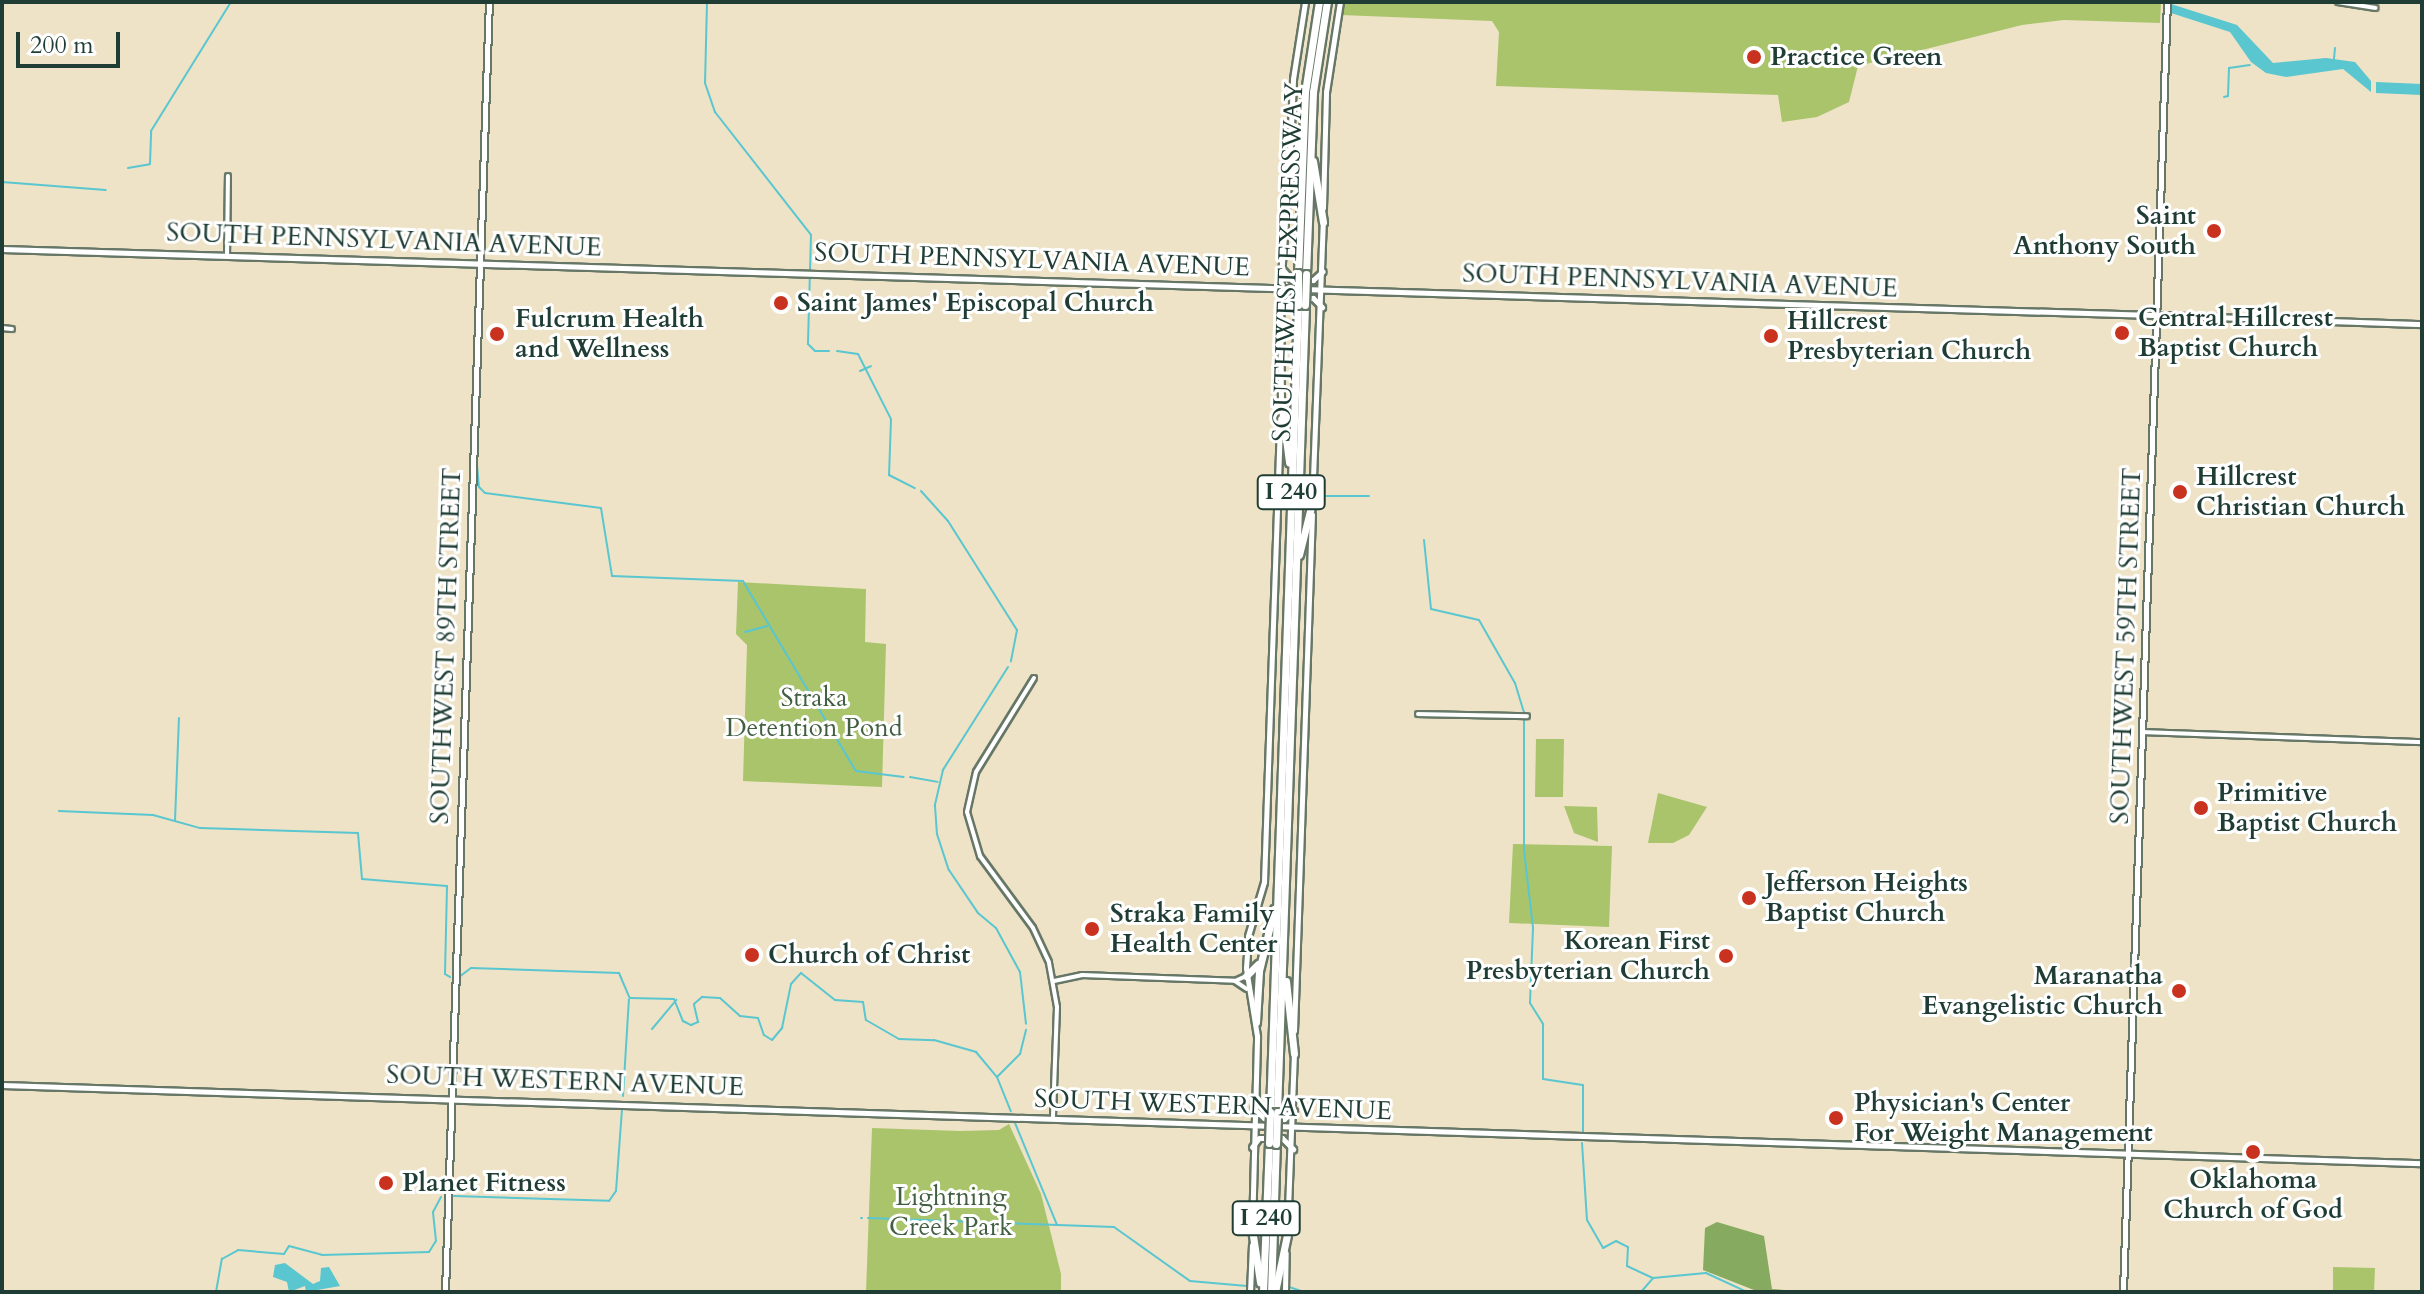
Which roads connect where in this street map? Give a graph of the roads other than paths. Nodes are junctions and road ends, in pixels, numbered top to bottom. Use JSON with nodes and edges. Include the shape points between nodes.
{"nodes":[{"id":1,"x":489,"y":2,"type":"edge"},
{"id":2,"x":1305,"y":2,"type":"edge"},
{"id":3,"x":1319,"y":2,"type":"edge"},
{"id":4,"x":1327,"y":2,"type":"edge"},
{"id":5,"x":1340,"y":2,"type":"edge"},
{"id":6,"x":2167,"y":2,"type":"edge"},
{"id":7,"x":2338,"y":2,"type":"edge"},
{"id":8,"x":2376,"y":8,"type":"dead end"},
{"id":9,"x":1304,"y":128,"type":"junction"},
{"id":10,"x":1311,"y":147,"type":"junction"},
{"id":11,"x":228,"y":176,"type":"dead end"},
{"id":12,"x":1288,"y":183,"type":"junction"},
{"id":13,"x":1323,"y":222,"type":"junction"},
{"id":14,"x":2,"y":249,"type":"edge"},
{"id":15,"x":227,"y":255,"type":"junction"},
{"id":16,"x":480,"y":260,"type":"junction"},
{"id":17,"x":1281,"y":269,"type":"junction"},
{"id":18,"x":1324,"y":270,"type":"junction"},
{"id":19,"x":1302,"y":273,"type":"junction"},
{"id":20,"x":1280,"y":289,"type":"junction"},
{"id":21,"x":1323,"y":290,"type":"junction"},
{"id":22,"x":1301,"y":305,"type":"junction"},
{"id":23,"x":1281,"y":306,"type":"junction"},
{"id":24,"x":1323,"y":307,"type":"junction"},
{"id":25,"x":2157,"y":315,"type":"junction"},
{"id":26,"x":2422,"y":324,"type":"edge"},
{"id":27,"x":2,"y":328,"type":"edge"},
{"id":28,"x":12,"y":329,"type":"dead end"},
{"id":29,"x":1281,"y":401,"type":"junction"},
{"id":30,"x":1292,"y":474,"type":"junction"},
{"id":31,"x":1312,"y":503,"type":"junction"},
{"id":32,"x":1296,"y":565,"type":"junction"},
{"id":33,"x":1034,"y":678,"type":"dead end"},
{"id":34,"x":1418,"y":714,"type":"dead end"},
{"id":35,"x":1524,"y":716,"type":"dead end"},
{"id":36,"x":2143,"y":732,"type":"junction"},
{"id":37,"x":2422,"y":742,"type":"edge"},
{"id":38,"x":1277,"y":895,"type":"junction"},
{"id":39,"x":1261,"y":959,"type":"junction"},
{"id":40,"x":1283,"y":962,"type":"junction"},
{"id":41,"x":1246,"y":976,"type":"junction"},
{"id":42,"x":1054,"y":981,"type":"junction"},
{"id":43,"x":1235,"y":981,"type":"junction"},
{"id":44,"x":1247,"y":989,"type":"junction"},
{"id":45,"x":1256,"y":1022,"type":"junction"},
{"id":46,"x":1294,"y":1054,"type":"junction"},
{"id":47,"x":2,"y":1085,"type":"edge"},
{"id":48,"x":451,"y":1097,"type":"junction"},
{"id":49,"x":1253,"y":1107,"type":"junction"},
{"id":50,"x":1294,"y":1111,"type":"junction"},
{"id":51,"x":1274,"y":1112,"type":"junction"},
{"id":52,"x":1053,"y":1118,"type":"junction"},
{"id":53,"x":1251,"y":1127,"type":"junction"},
{"id":54,"x":1295,"y":1129,"type":"junction"},
{"id":55,"x":1272,"y":1144,"type":"junction"},
{"id":56,"x":1252,"y":1148,"type":"junction"},
{"id":57,"x":1293,"y":1150,"type":"junction"},
{"id":58,"x":2129,"y":1154,"type":"junction"},
{"id":59,"x":2422,"y":1163,"type":"edge"},
{"id":60,"x":1252,"y":1229,"type":"junction"},
{"id":61,"x":1287,"y":1235,"type":"junction"},
{"id":62,"x":445,"y":1292,"type":"edge"},
{"id":63,"x":1250,"y":1292,"type":"edge"},
{"id":64,"x":1263,"y":1292,"type":"edge"},
{"id":65,"x":1273,"y":1292,"type":"edge"},
{"id":66,"x":1285,"y":1292,"type":"edge"},
{"id":67,"x":2123,"y":1292,"type":"edge"}],
"edges":[{"from":1,"to":16,"type":"main road","name":"SOUTHWEST 89TH STREET"},
{"from":2,"to":12,"type":"main road","via":[[1293,79]]},
{"from":3,"to":9,"type":"highway","name":"SOUTHWEST EXPRESSWAY","number":"I 240"},
{"from":4,"to":10,"type":"highway","name":"SOUTHWEST EXPRESSWAY","number":"I 240"},
{"from":5,"to":13,"type":"main road","via":[[1326,92]]},
{"from":6,"to":25,"type":"main road","name":"SOUTHWEST 59TH STREET"},
{"from":7,"to":8,"type":"street"},
{"from":9,"to":12,"type":"highway"},
{"from":9,"to":19,"type":"highway","name":"SOUTHWEST EXPRESSWAY","number":"I 240"},
{"from":10,"to":13,"type":"highway"},
{"from":10,"to":19,"type":"highway","name":"SOUTHWEST EXPRESSWAY","number":"I 240"},
{"from":11,"to":15,"type":"street"},
{"from":12,"to":17,"type":"main road"},
{"from":13,"to":18,"type":"main road"},
{"from":14,"to":15,"type":"main road","name":"SOUTH PENNSYLVANIA AVENUE"},
{"from":15,"to":16,"type":"main road","name":"SOUTH PENNSYLVANIA AVENUE"},
{"from":16,"to":20,"type":"main road","name":"SOUTH PENNSYLVANIA AVENUE"},
{"from":16,"to":48,"type":"main road","name":"SOUTHWEST 89TH STREET"},
{"from":17,"to":18,"type":"main road","via":[[1292,280],[1313,280]]},
{"from":17,"to":20,"type":"main road"},
{"from":18,"to":21,"type":"main road"},
{"from":19,"to":22,"type":"highway","name":"SOUTHWEST EXPRESSWAY","number":"I 240","bridge":true},
{"from":20,"to":21,"type":"main road","name":"SOUTH PENNSYLVANIA AVENUE"},
{"from":20,"to":23,"type":"main road"},
{"from":21,"to":24,"type":"main road"},
{"from":21,"to":25,"type":"main road","name":"SOUTH PENNSYLVANIA AVENUE"},
{"from":22,"to":30,"type":"highway","name":"SOUTHWEST EXPRESSWAY","number":"I 240"},
{"from":22,"to":32,"type":"highway","name":"SOUTHWEST EXPRESSWAY","number":"I 240"},
{"from":23,"to":24,"type":"main road","via":[[1289,298],[1313,298]]},
{"from":23,"to":29,"type":"main road"},
{"from":24,"to":31,"type":"main road"},
{"from":25,"to":26,"type":"main road","name":"SOUTH PENNSYLVANIA AVENUE"},
{"from":25,"to":36,"type":"main road","name":"SOUTHWEST 59TH STREET"},
{"from":27,"to":28,"type":"street"},
{"from":29,"to":30,"type":"highway"},
{"from":29,"to":41,"type":"main road","via":[[1264,882],[1248,936]]},
{"from":30,"to":38,"type":"highway","name":"SOUTHWEST EXPRESSWAY","number":"I 240"},
{"from":31,"to":32,"type":"highway"},
{"from":31,"to":46,"type":"main road"},
{"from":32,"to":40,"type":"highway","name":"SOUTHWEST EXPRESSWAY","number":"I 240"},
{"from":33,"to":42,"type":"street","via":[[974,776],[967,812],[977,851],[1037,934]]},
{"from":34,"to":35,"type":"street"},
{"from":36,"to":37,"type":"street"},
{"from":36,"to":58,"type":"main road","name":"SOUTHWEST 59TH STREET"},
{"from":38,"to":39,"type":"highway"},
{"from":38,"to":51,"type":"highway","name":"SOUTHWEST EXPRESSWAY","number":"I 240"},
{"from":39,"to":41,"type":"highway"},
{"from":39,"to":45,"type":"highway"},
{"from":40,"to":46,"type":"highway"},
{"from":40,"to":51,"type":"highway","name":"SOUTHWEST EXPRESSWAY","number":"I 240"},
{"from":41,"to":43,"type":"street"},
{"from":41,"to":44,"type":"main road"},
{"from":42,"to":43,"type":"street","via":[[1082,975]]},
{"from":42,"to":52,"type":"street"},
{"from":43,"to":44,"type":"street"},
{"from":44,"to":45,"type":"main road"},
{"from":45,"to":49,"type":"main road"},
{"from":46,"to":50,"type":"main road"},
{"from":47,"to":48,"type":"main road","name":"SOUTH WESTERN AVENUE"},
{"from":48,"to":52,"type":"main road","name":"SOUTH WESTERN AVENUE"},
{"from":48,"to":62,"type":"main road","name":"SOUTHWEST 89TH STREET"},
{"from":49,"to":50,"type":"main road","via":[[1264,1118],[1284,1119]]},
{"from":49,"to":53,"type":"main road"},
{"from":50,"to":54,"type":"main road"},
{"from":51,"to":55,"type":"highway","name":"SOUTHWEST EXPRESSWAY","number":"I 240","bridge":true},
{"from":52,"to":53,"type":"main road","name":"SOUTH WESTERN AVENUE"},
{"from":53,"to":54,"type":"main road","name":"SOUTH WESTERN AVENUE"},
{"from":53,"to":56,"type":"main road"},
{"from":54,"to":57,"type":"main road"},
{"from":54,"to":58,"type":"main road","name":"SOUTH WESTERN AVENUE"},
{"from":55,"to":64,"type":"highway","name":"SOUTHWEST EXPRESSWAY","number":"I 240"},
{"from":55,"to":65,"type":"highway","name":"SOUTHWEST EXPRESSWAY","number":"I 240"},
{"from":56,"to":57,"type":"main road","via":[[1259,1138],[1282,1138]]},
{"from":56,"to":60,"type":"main road"},
{"from":57,"to":61,"type":"main road"},
{"from":58,"to":59,"type":"main road","name":"SOUTH WESTERN AVENUE"},
{"from":58,"to":67,"type":"main road","name":"SOUTHWEST 59TH STREET"},
{"from":60,"to":63,"type":"main road"},
{"from":60,"to":64,"type":"highway"},
{"from":61,"to":65,"type":"highway"},
{"from":61,"to":66,"type":"main road"}]}
